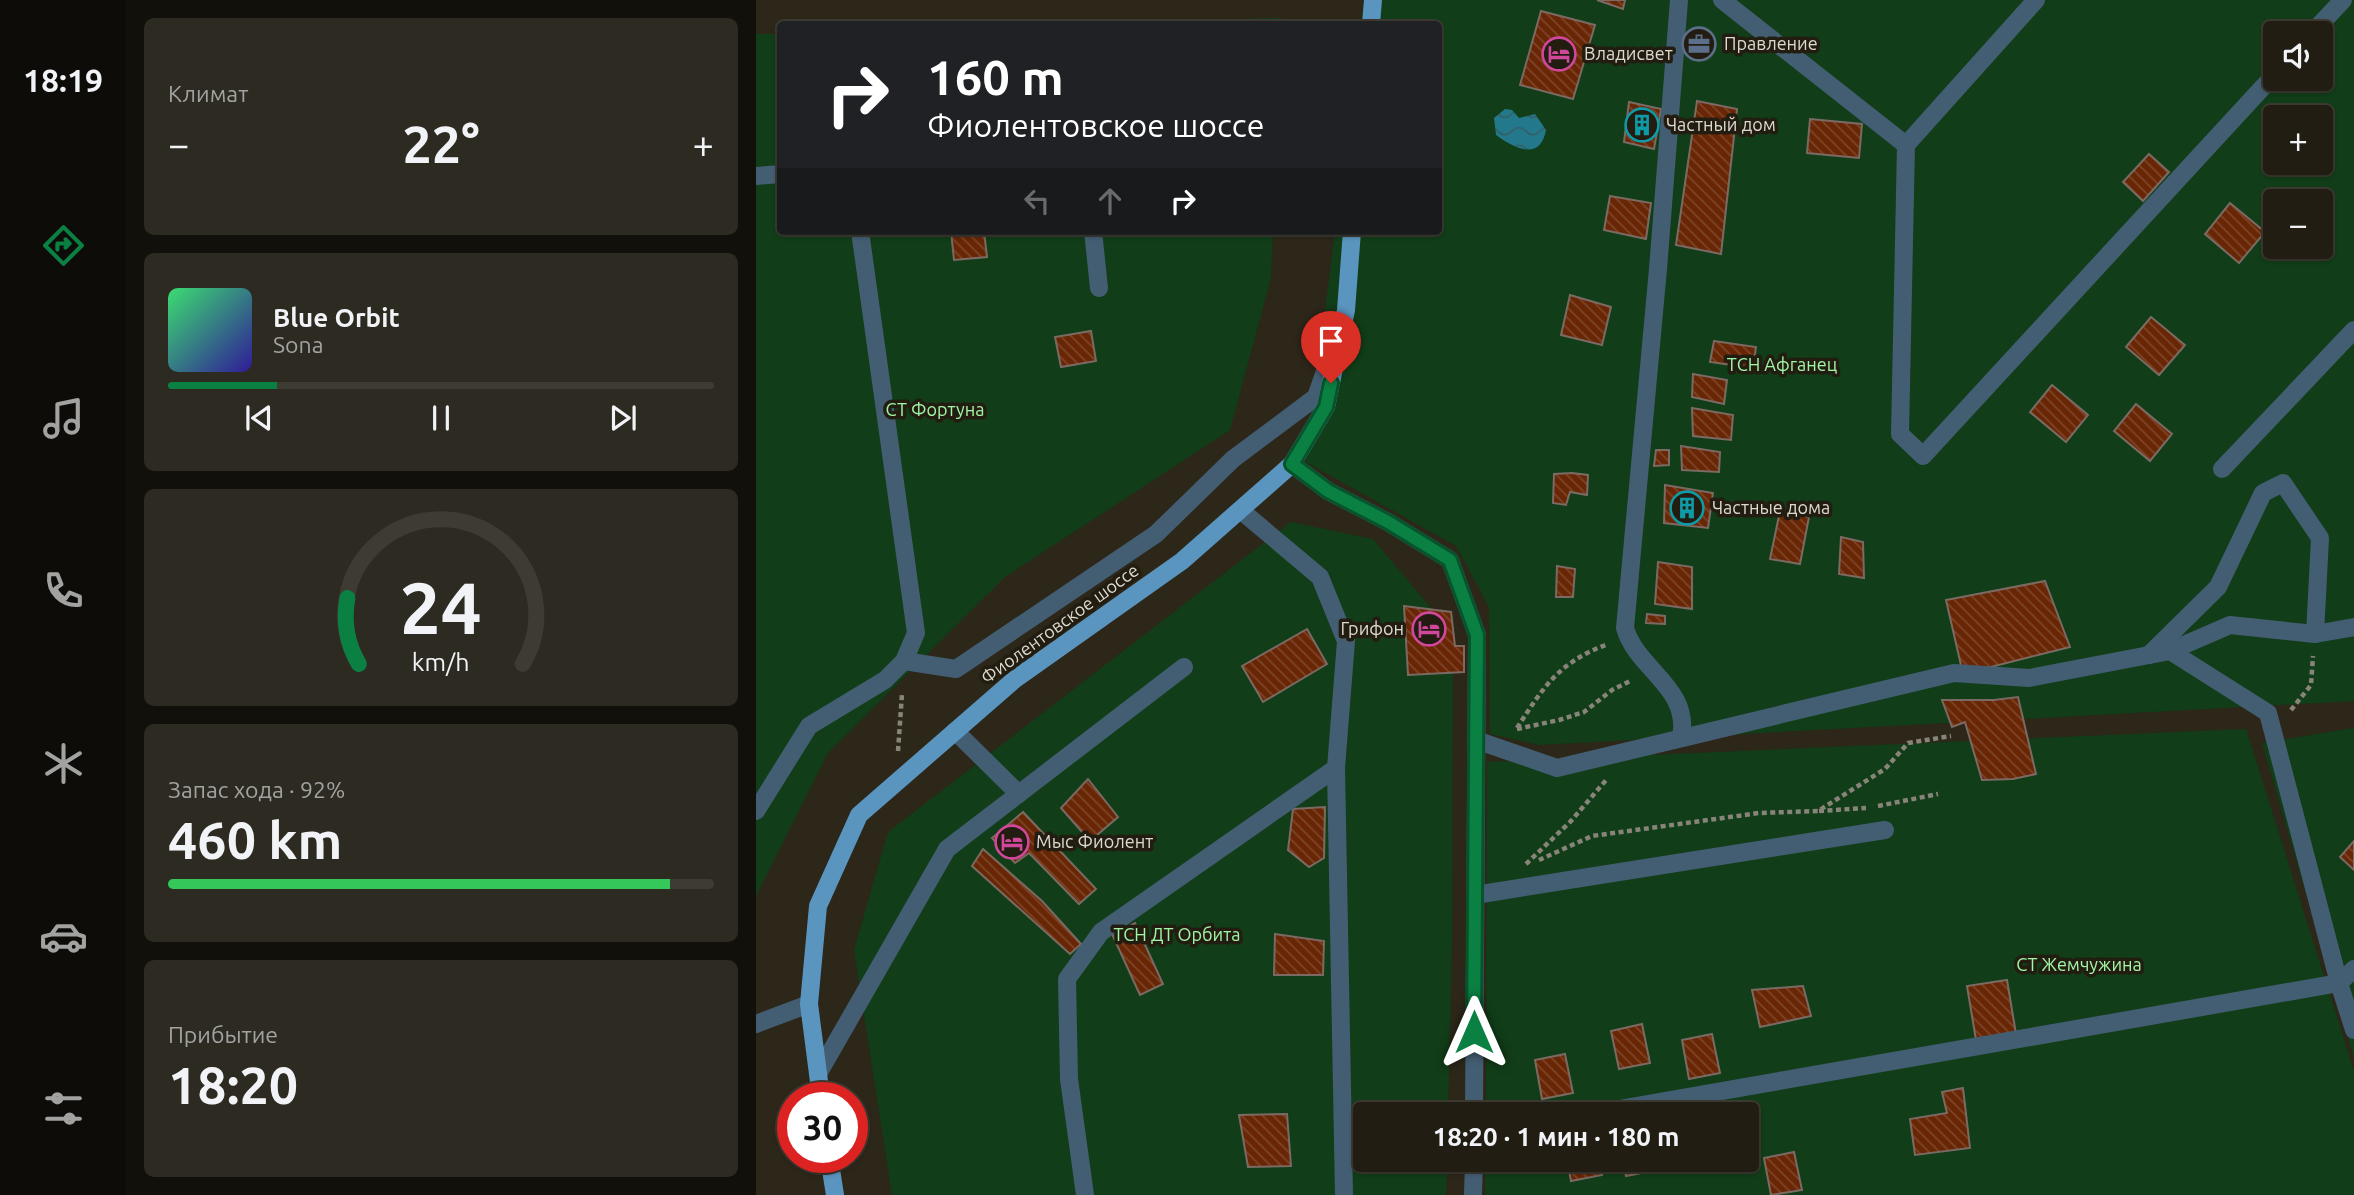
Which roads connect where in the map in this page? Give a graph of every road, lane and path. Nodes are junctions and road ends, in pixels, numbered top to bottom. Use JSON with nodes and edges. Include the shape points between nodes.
{"nodes":[{"id":1,"x":1373,"y":0,"type":"edge"},
{"id":2,"x":1679,"y":0,"type":"edge"},
{"id":3,"x":1722,"y":0,"type":"edge"},
{"id":4,"x":2036,"y":0,"type":"edge"},
{"id":5,"x":2343,"y":0,"type":"edge"},
{"id":6,"x":1371,"y":21,"type":"edge"},
{"id":7,"x":2323,"y":21,"type":"edge"},
{"id":8,"x":2263,"y":87,"type":"edge"},
{"id":9,"x":1906,"y":145,"type":"junction"},
{"id":10,"x":777,"y":174,"type":"edge"},
{"id":11,"x":756,"y":176,"type":"edge"},
{"id":12,"x":860,"y":235,"type":"edge"},
{"id":13,"x":1093,"y":235,"type":"edge"},
{"id":14,"x":1352,"y":235,"type":"edge"},
{"id":15,"x":1099,"y":288,"type":"dead end"},
{"id":16,"x":1346,"y":310,"type":"junction"},
{"id":17,"x":2354,"y":330,"type":"edge"},
{"id":18,"x":1292,"y":464,"type":"junction"},
{"id":19,"x":2222,"y":469,"type":"dead end"},
{"id":20,"x":1244,"y":513,"type":"dead end"},
{"id":21,"x":2354,"y":627,"type":"edge"},
{"id":22,"x":2315,"y":634,"type":"junction"},
{"id":23,"x":1628,"y":637,"type":"junction"},
{"id":24,"x":2170,"y":651,"type":"junction"},
{"id":25,"x":2149,"y":655,"type":"junction"},
{"id":26,"x":904,"y":661,"type":"junction"},
{"id":27,"x":1184,"y":667,"type":"dead end"},
{"id":28,"x":1650,"y":668,"type":"junction"},
{"id":29,"x":2268,"y":713,"type":"junction"},
{"id":30,"x":955,"y":731,"type":"junction"},
{"id":31,"x":1951,"y":736,"type":"dead end"},
{"id":32,"x":1681,"y":738,"type":"junction"},
{"id":33,"x":1476,"y":740,"type":"junction"},
{"id":34,"x":1620,"y":753,"type":"junction"},
{"id":35,"x":897,"y":761,"type":"dead end"},
{"id":36,"x":1336,"y":768,"type":"junction"},
{"id":37,"x":1019,"y":794,"type":"junction"},
{"id":38,"x":1938,"y":794,"type":"dead end"},
{"id":39,"x":756,"y":811,"type":"edge"},
{"id":40,"x":1818,"y":811,"type":"junction"},
{"id":41,"x":1885,"y":830,"type":"dead end"},
{"id":42,"x":1475,"y":895,"type":"junction"},
{"id":43,"x":2354,"y":969,"type":"edge"},
{"id":44,"x":2339,"y":983,"type":"junction"},
{"id":45,"x":809,"y":1004,"type":"junction"},
{"id":46,"x":756,"y":1024,"type":"edge"},
{"id":47,"x":2354,"y":1030,"type":"edge"},
{"id":48,"x":818,"y":1074,"type":"junction"},
{"id":49,"x":819,"y":1082,"type":"edge"},
{"id":50,"x":1474,"y":1102,"type":"edge"},
{"id":51,"x":1659,"y":1102,"type":"edge"},
{"id":52,"x":1474,"y":1172,"type":"edge"},
{"id":53,"x":832,"y":1173,"type":"edge"},
{"id":54,"x":835,"y":1195,"type":"edge"},
{"id":55,"x":1085,"y":1195,"type":"edge"},
{"id":56,"x":1344,"y":1195,"type":"edge"},
{"id":57,"x":1474,"y":1195,"type":"edge"}],
"edges":[{"from":1,"to":6,"type":"main road"},
{"from":2,"to":23,"type":"street","via":[[1631,553]]},
{"from":3,"to":9,"type":"street"},
{"from":4,"to":9,"type":"street"},
{"from":5,"to":7,"type":"street"},
{"from":8,"to":9,"type":"street","via":[[1923,456],[1900,434]]},
{"from":10,"to":11,"type":"street"},
{"from":12,"to":26,"type":"street","via":[[916,633]]},
{"from":13,"to":15,"type":"street"},
{"from":14,"to":16,"type":"main road","name":"Фиолентовское шоссе"},
{"from":16,"to":18,"type":"main road","name":"Фиолентовское шоссе","via":[[1326,407]]},
{"from":16,"to":26,"type":"street","via":[[1316,397],[1233,459],[1156,534],[956,669]]},
{"from":17,"to":19,"type":"street"},
{"from":18,"to":30,"type":"main road","name":"Фиолентовское шоссе","via":[[1182,562],[1014,680]]},
{"from":18,"to":33,"type":"street","via":[[1328,491],[1450,560],[1477,635]]},
{"from":20,"to":36,"type":"street","via":[[1320,578],[1346,640]]},
{"from":21,"to":22,"type":"street"},
{"from":22,"to":24,"type":"street","via":[[2230,625]]},
{"from":22,"to":25,"type":"street","via":[[2320,538],[2283,483],[2263,493],[2218,587]]},
{"from":22,"to":29,"type":"path","via":[[2311,685],[2288,715]]},
{"from":23,"to":28,"type":"street"},
{"from":23,"to":28,"type":"path","via":[[1562,668],[1543,687],[1516,729],[1584,712]]},
{"from":24,"to":25,"type":"street"},
{"from":24,"to":29,"type":"street"},
{"from":25,"to":32,"type":"street","via":[[2029,678],[1954,673]]},
{"from":26,"to":35,"type":"path"},
{"from":26,"to":39,"type":"street","via":[[886,680],[809,726]]},
{"from":27,"to":37,"type":"street"},
{"from":28,"to":32,"type":"street","via":[[1673,691]]},
{"from":29,"to":44,"type":"street"},
{"from":30,"to":37,"type":"street"},
{"from":30,"to":45,"type":"main road","name":"Фиолентовское шоссе","via":[[859,815],[818,906]]},
{"from":31,"to":40,"type":"path","via":[[1909,743],[1885,769]]},
{"from":32,"to":34,"type":"street"},
{"from":33,"to":34,"type":"street","via":[[1557,768]]},
{"from":33,"to":42,"type":"street"},
{"from":34,"to":40,"type":"path","via":[[1621,763],[1613,773],[1525,865],[1592,836],[1759,813]]},
{"from":36,"to":55,"type":"street","via":[[1101,932],[1067,979],[1069,1079]]},
{"from":36,"to":56,"type":"street"},
{"from":37,"to":48,"type":"street","via":[[947,849]]},
{"from":38,"to":40,"type":"path"},
{"from":41,"to":42,"type":"street"},
{"from":42,"to":50,"type":"street"},
{"from":43,"to":44,"type":"street"},
{"from":44,"to":47,"type":"street"},
{"from":44,"to":51,"type":"street"},
{"from":45,"to":46,"type":"street"},
{"from":45,"to":48,"type":"main road","name":"Фиолентовское шоссе"},
{"from":48,"to":49,"type":"main road","name":"Фиолентовское шоссе"},
{"from":52,"to":57,"type":"street"},
{"from":53,"to":54,"type":"main road"}]}
